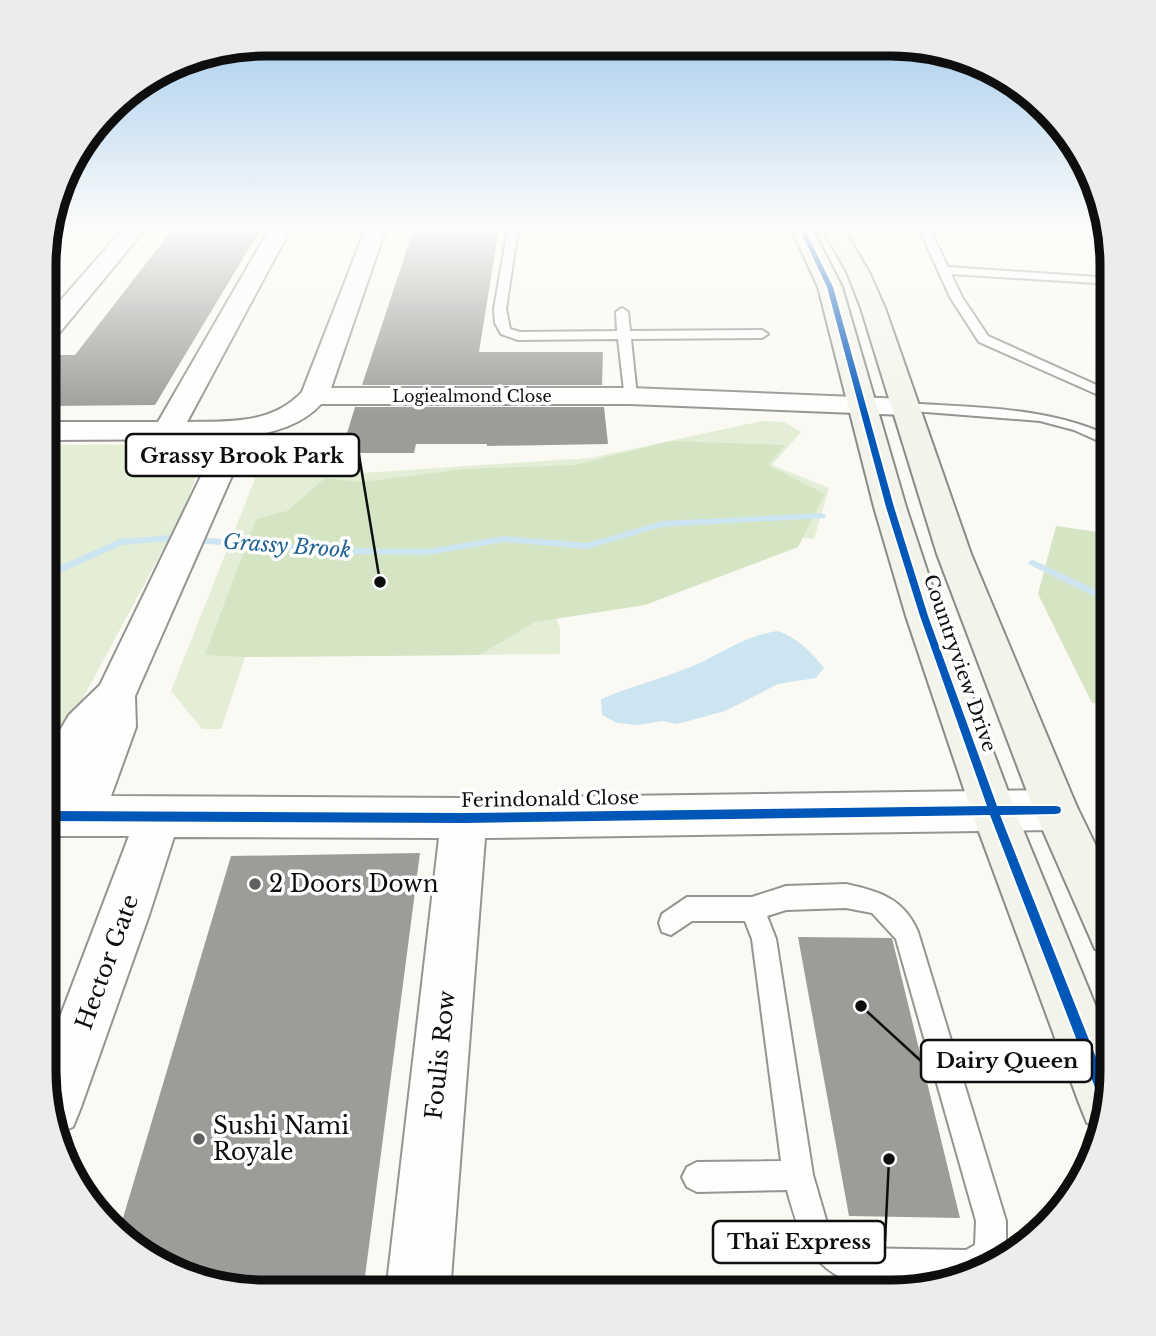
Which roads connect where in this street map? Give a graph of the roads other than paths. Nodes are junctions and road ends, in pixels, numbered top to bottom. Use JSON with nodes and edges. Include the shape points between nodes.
{"nodes":[{"id":1,"x":83,"y":290,"type":"edge"},
{"id":2,"x":246,"y":290,"type":"edge"},
{"id":3,"x":353,"y":290,"type":"edge"},
{"id":4,"x":503,"y":290,"type":"edge"},
{"id":5,"x":831,"y":290,"type":"edge"},
{"id":6,"x":866,"y":290,"type":"edge"},
{"id":7,"x":953,"y":290,"type":"edge"},
{"id":8,"x":622,"y":312,"type":"dead end"},
{"id":9,"x":56,"y":321,"type":"edge"},
{"id":10,"x":762,"y":334,"type":"dead end"},
{"id":11,"x":624,"y":335,"type":"junction"},
{"id":12,"x":1100,"y":392,"type":"edge"},
{"id":13,"x":316,"y":396,"type":"junction"},
{"id":14,"x":630,"y":397,"type":"junction"},
{"id":15,"x":861,"y":405,"type":"junction"},
{"id":16,"x":905,"y":407,"type":"junction"},
{"id":17,"x":56,"y":431,"type":"edge"},
{"id":18,"x":167,"y":431,"type":"junction"},
{"id":19,"x":1100,"y":437,"type":"edge"},
{"id":20,"x":234,"y":438,"type":"junction"},
{"id":21,"x":57,"y":810,"type":"edge"},
{"id":22,"x":993,"y":810,"type":"junction"},
{"id":23,"x":1056,"y":810,"type":"junction"},
{"id":24,"x":158,"y":816,"type":"junction"},
{"id":25,"x":464,"y":818,"type":"junction"},
{"id":26,"x":1100,"y":906,"type":"edge"},
{"id":27,"x":752,"y":909,"type":"junction"},
{"id":28,"x":671,"y":923,"type":"dead end"},
{"id":29,"x":1100,"y":1084,"type":"edge"},
{"id":30,"x":58,"y":1094,"type":"edge"},
{"id":31,"x":798,"y":1175,"type":"junction"},
{"id":32,"x":697,"y":1177,"type":"dead end"},
{"id":33,"x":979,"y":1260,"type":"edge"},
{"id":34,"x":966,"y":1266,"type":"edge"},
{"id":35,"x":419,"y":1280,"type":"edge"}],
"edges":[{"from":1,"to":9,"type":"street"},
{"from":2,"to":18,"type":"street"},
{"from":3,"to":13,"type":"street"},
{"from":4,"to":11,"type":"lane","via":[[500,309],[505,331],[518,335]]},
{"from":5,"to":15,"type":"street","name":"Countryview Drive"},
{"from":6,"to":16,"type":"street","name":"Countryview Drive"},
{"from":7,"to":12,"type":"lane","via":[[983,340]]},
{"from":8,"to":11,"type":"lane"},
{"from":10,"to":11,"type":"lane"},
{"from":11,"to":14,"type":"lane"},
{"from":13,"to":14,"type":"street","name":"Logiealmond Close"},
{"from":13,"to":20,"type":"street","via":[[299,410]]},
{"from":14,"to":15,"type":"street","name":"Logiealmond Close"},
{"from":15,"to":16,"type":"street","name":"Logiealmond Close"},
{"from":15,"to":22,"type":"street","name":"Countryview Drive","via":[[911,576]]},
{"from":16,"to":19,"type":"lane","via":[[1040,417]]},
{"from":16,"to":23,"type":"street","name":"Countryview Drive","via":[[954,554]]},
{"from":17,"to":18,"type":"street"},
{"from":18,"to":20,"type":"street"},
{"from":20,"to":21,"type":"street","via":[[115,696],[116,727]]},
{"from":21,"to":24,"type":"street","name":"Ferindonald Close"},
{"from":22,"to":23,"type":"street","name":"Ferindonald Close"},
{"from":22,"to":25,"type":"street","name":"Ferindonald Close"},
{"from":22,"to":29,"type":"street","name":"Countryview Drive"},
{"from":23,"to":26,"type":"street","name":"Countryview Drive"},
{"from":24,"to":25,"type":"street","name":"Ferindonald Close"},
{"from":24,"to":30,"type":"street","name":"Hector Gate"},
{"from":25,"to":35,"type":"street","name":"Foulis Row"},
{"from":27,"to":28,"type":"lane","via":[[687,909]]},
{"from":27,"to":31,"type":"lane","via":[[764,940]]},
{"from":27,"to":33,"type":"lane","via":[[786,898],[846,896],[879,903],[906,932],[991,1221],[990,1253]]},
{"from":31,"to":32,"type":"lane"},
{"from":31,"to":34,"type":"lane","via":[[814,1232],[846,1264]]}]}
